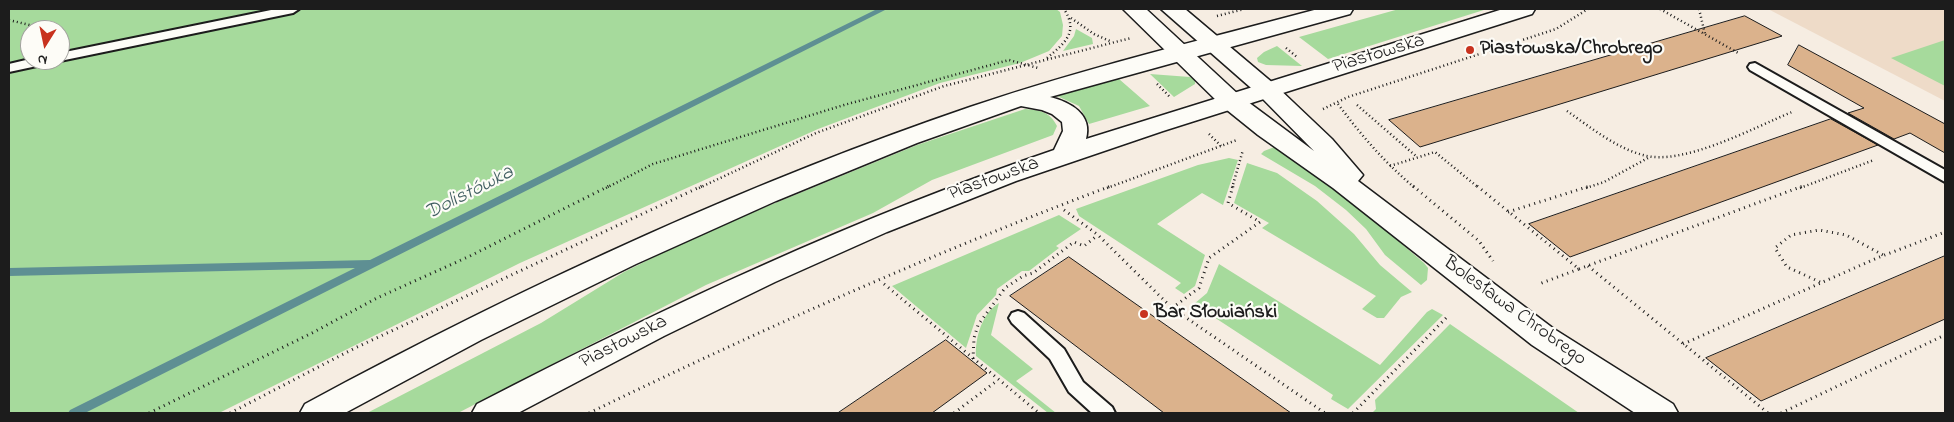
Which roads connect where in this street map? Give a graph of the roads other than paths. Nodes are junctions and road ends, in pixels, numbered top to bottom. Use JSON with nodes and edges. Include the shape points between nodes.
{"nodes":[{"id":1,"x":293,"y":9,"type":"edge"},
{"id":2,"x":1134,"y":9,"type":"edge"},
{"id":3,"x":1172,"y":9,"type":"edge"},
{"id":4,"x":1342,"y":9,"type":"edge"},
{"id":5,"x":1524,"y":9,"type":"edge"},
{"id":6,"x":1214,"y":44,"type":"junction"},
{"id":7,"x":1182,"y":53,"type":"junction"},
{"id":8,"x":70,"y":55,"type":"edge"},
{"id":9,"x":1755,"y":67,"type":"dead end"},
{"id":10,"x":1266,"y":89,"type":"junction"},
{"id":11,"x":1016,"y":100,"type":"junction"},
{"id":12,"x":1231,"y":101,"type":"junction"},
{"id":13,"x":1063,"y":156,"type":"junction"},
{"id":14,"x":1945,"y":177,"type":"edge"},
{"id":15,"x":1372,"y":205,"type":"junction"},
{"id":16,"x":1018,"y":318,"type":"dead end"},
{"id":17,"x":344,"y":403,"type":"edge"},
{"id":18,"x":317,"y":413,"type":"edge"},
{"id":19,"x":489,"y":413,"type":"edge"},
{"id":20,"x":1105,"y":413,"type":"edge"},
{"id":21,"x":1660,"y":413,"type":"edge"}],
"edges":[{"from":1,"to":8,"type":"lane"},
{"from":2,"to":7,"type":"main road","name":"Bolesława Chrobrego"},
{"from":3,"to":6,"type":"main road","name":"Bolesława Chrobrego"},
{"from":4,"to":6,"type":"main road"},
{"from":5,"to":10,"type":"main road","name":"Piastowska"},
{"from":6,"to":7,"type":"main road"},
{"from":6,"to":10,"type":"main road","name":"Bolesława Chrobrego"},
{"from":7,"to":11,"type":"main road"},
{"from":7,"to":12,"type":"main road","name":"Bolesława Chrobrego"},
{"from":9,"to":14,"type":"lane"},
{"from":10,"to":12,"type":"main road","name":"Piastowska"},
{"from":10,"to":15,"type":"main road","name":"Bolesława Chrobrego","via":[[1344,166]]},
{"from":11,"to":13,"type":"main road","via":[[1045,102],[1062,108],[1074,119],[1073,144]]},
{"from":11,"to":17,"type":"main road","via":[[848,161],[694,226],[502,316]]},
{"from":12,"to":13,"type":"main road","name":"Piastowska"},
{"from":12,"to":15,"type":"main road","name":"Bolesława Chrobrego"},
{"from":13,"to":19,"type":"main road","name":"Piastowska","via":[[933,202],[825,248],[638,334]]},
{"from":15,"to":21,"type":"main road","name":"Bolesława Chrobrego","via":[[1536,331]]},
{"from":16,"to":20,"type":"lane","via":[[1057,354],[1076,386]]},
{"from":17,"to":18,"type":"main road"}]}
